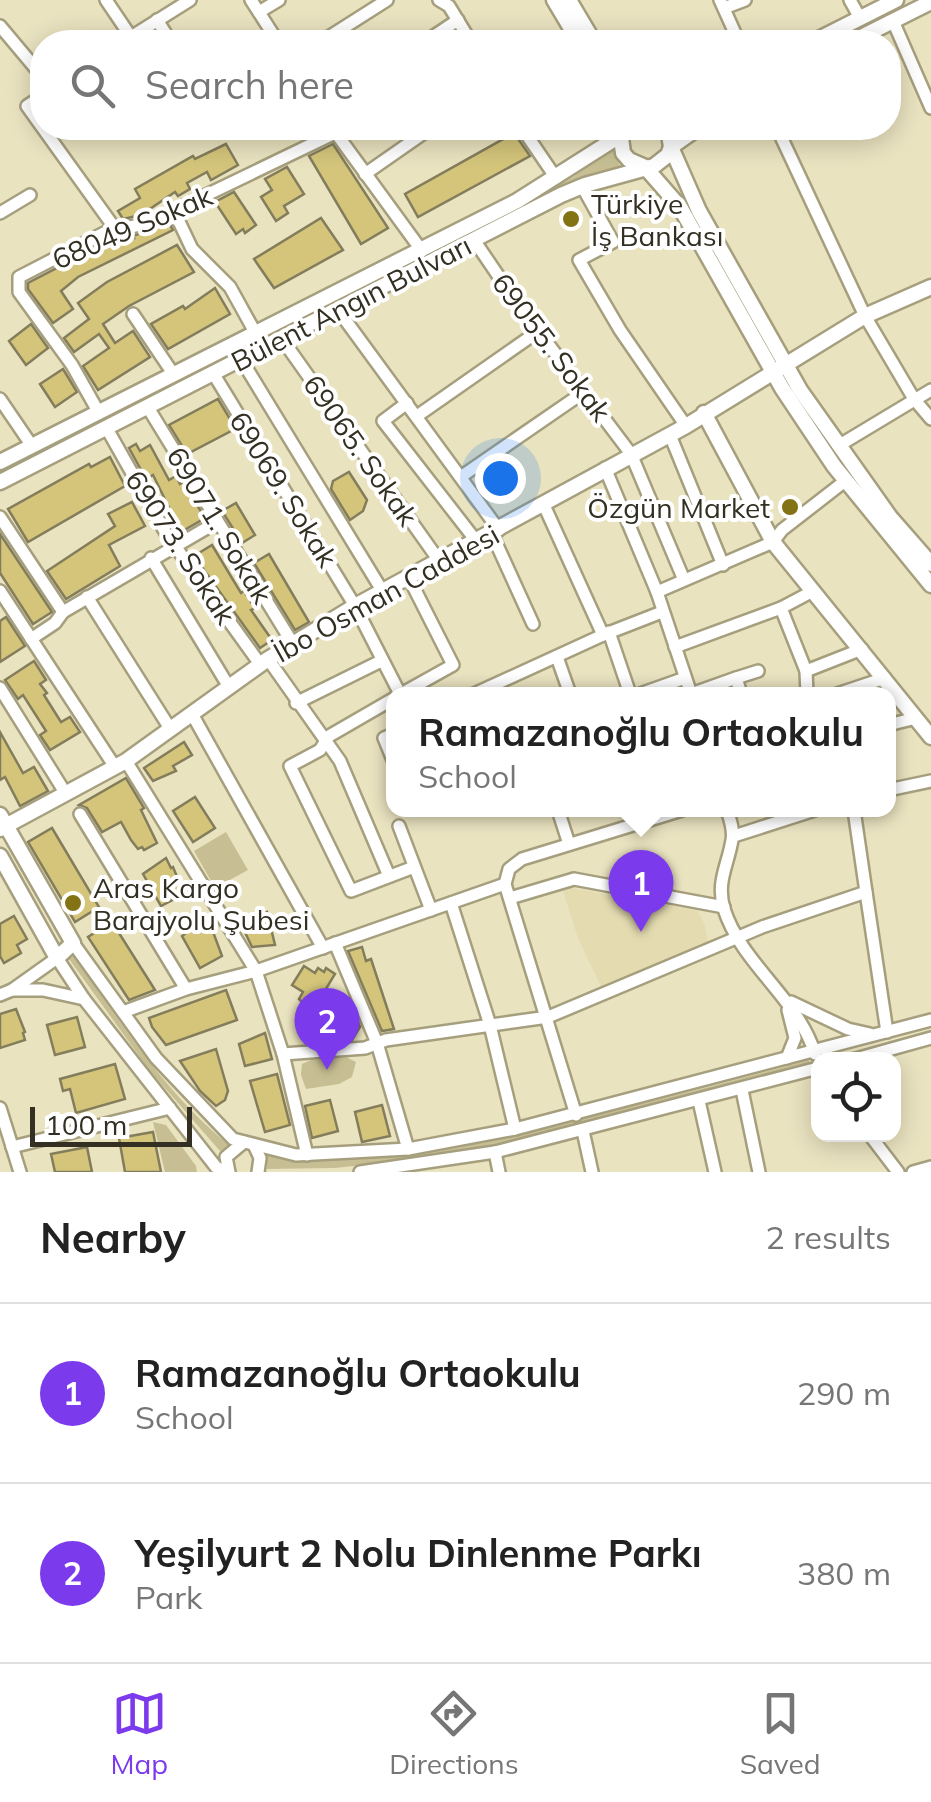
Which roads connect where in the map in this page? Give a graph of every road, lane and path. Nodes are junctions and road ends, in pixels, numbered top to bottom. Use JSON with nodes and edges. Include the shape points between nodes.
{"nodes":[{"id":1,"x":106,"y":0,"type":"edge"},
{"id":2,"x":190,"y":0,"type":"edge"},
{"id":3,"x":251,"y":0,"type":"edge"},
{"id":4,"x":279,"y":0,"type":"edge"},
{"id":5,"x":387,"y":0,"type":"edge"},
{"id":6,"x":554,"y":0,"type":"edge"},
{"id":7,"x":569,"y":0,"type":"edge"},
{"id":8,"x":745,"y":0,"type":"edge"},
{"id":9,"x":850,"y":0,"type":"edge"},
{"id":10,"x":896,"y":0,"type":"edge"},
{"id":11,"x":449,"y":2,"type":"edge"},
{"id":12,"x":931,"y":2,"type":"edge"},
{"id":13,"x":722,"y":4,"type":"edge"},
{"id":14,"x":260,"y":12,"type":"junction"},
{"id":15,"x":860,"y":18,"type":"junction"},
{"id":16,"x":158,"y":20,"type":"junction"},
{"id":17,"x":458,"y":20,"type":"junction"},
{"id":18,"x":893,"y":22,"type":"junction"},
{"id":19,"x":0,"y":26,"type":"edge"},
{"id":20,"x":122,"y":30,"type":"edge"},
{"id":21,"x":143,"y":30,"type":"edge"},
{"id":22,"x":164,"y":30,"type":"edge"},
{"id":23,"x":271,"y":30,"type":"edge"},
{"id":24,"x":350,"y":30,"type":"edge"},
{"id":25,"x":443,"y":30,"type":"edge"},
{"id":26,"x":463,"y":30,"type":"edge"},
{"id":27,"x":572,"y":30,"type":"edge"},
{"id":28,"x":587,"y":30,"type":"edge"},
{"id":29,"x":734,"y":30,"type":"edge"},
{"id":30,"x":836,"y":30,"type":"edge"},
{"id":31,"x":877,"y":30,"type":"edge"},
{"id":32,"x":897,"y":30,"type":"edge"},
{"id":33,"x":901,"y":40,"type":"edge"},
{"id":34,"x":30,"y":62,"type":"edge"},
{"id":35,"x":931,"y":108,"type":"edge"},
{"id":36,"x":51,"y":140,"type":"edge"},
{"id":37,"x":314,"y":140,"type":"edge"},
{"id":38,"x":341,"y":140,"type":"edge"},
{"id":39,"x":414,"y":140,"type":"edge"},
{"id":40,"x":530,"y":140,"type":"edge"},
{"id":41,"x":608,"y":140,"type":"edge"},
{"id":42,"x":622,"y":140,"type":"edge"},
{"id":43,"x":670,"y":140,"type":"edge"},
{"id":44,"x":681,"y":140,"type":"edge"},
{"id":45,"x":783,"y":140,"type":"edge"},
{"id":46,"x":671,"y":147,"type":"junction"},
{"id":47,"x":645,"y":167,"type":"junction"},
{"id":48,"x":365,"y":174,"type":"junction"},
{"id":49,"x":556,"y":178,"type":"junction"},
{"id":50,"x":582,"y":186,"type":"junction"},
{"id":51,"x":30,"y":195,"type":"dead end"},
{"id":52,"x":174,"y":211,"type":"junction"},
{"id":53,"x":0,"y":213,"type":"edge"},
{"id":54,"x":116,"y":230,"type":"junction"},
{"id":55,"x":474,"y":240,"type":"junction"},
{"id":56,"x":422,"y":251,"type":"junction"},
{"id":57,"x":931,"y":286,"type":"edge"},
{"id":58,"x":338,"y":310,"type":"junction"},
{"id":59,"x":133,"y":314,"type":"dead end"},
{"id":60,"x":865,"y":316,"type":"junction"},
{"id":61,"x":540,"y":330,"type":"junction"},
{"id":62,"x":256,"y":334,"type":"junction"},
{"id":63,"x":282,"y":339,"type":"junction"},
{"id":64,"x":242,"y":359,"type":"junction"},
{"id":65,"x":780,"y":370,"type":"junction"},
{"id":66,"x":212,"y":373,"type":"junction"},
{"id":67,"x":174,"y":376,"type":"junction"},
{"id":68,"x":931,"y":390,"type":"edge"},
{"id":69,"x":584,"y":392,"type":"junction"},
{"id":70,"x":914,"y":399,"type":"junction"},
{"id":71,"x":0,"y":400,"type":"edge"},
{"id":72,"x":407,"y":403,"type":"junction"},
{"id":73,"x":147,"y":406,"type":"junction"},
{"id":74,"x":98,"y":413,"type":"junction"},
{"id":75,"x":704,"y":414,"type":"junction"},
{"id":76,"x":417,"y":416,"type":"junction"},
{"id":77,"x":931,"y":419,"type":"edge"},
{"id":78,"x":686,"y":426,"type":"junction"},
{"id":79,"x":106,"y":427,"type":"junction"},
{"id":80,"x":670,"y":435,"type":"junction"},
{"id":81,"x":32,"y":446,"type":"junction"},
{"id":82,"x":838,"y":446,"type":"junction"},
{"id":83,"x":631,"y":454,"type":"junction"},
{"id":84,"x":0,"y":462,"type":"edge"},
{"id":85,"x":605,"y":468,"type":"junction"},
{"id":86,"x":462,"y":476,"type":"junction"},
{"id":87,"x":845,"y":481,"type":"junction"},
{"id":88,"x":0,"y":482,"type":"edge"},
{"id":89,"x":543,"y":503,"type":"junction"},
{"id":90,"x":0,"y":517,"type":"edge"},
{"id":91,"x":217,"y":522,"type":"junction"},
{"id":92,"x":496,"y":532,"type":"junction"},
{"id":93,"x":477,"y":542,"type":"junction"},
{"id":94,"x":773,"y":542,"type":"junction"},
{"id":95,"x":177,"y":548,"type":"junction"},
{"id":96,"x":151,"y":558,"type":"junction"},
{"id":97,"x":440,"y":562,"type":"junction"},
{"id":98,"x":931,"y":563,"type":"edge"},
{"id":99,"x":723,"y":565,"type":"junction"},
{"id":100,"x":409,"y":578,"type":"junction"},
{"id":101,"x":684,"y":580,"type":"junction"},
{"id":102,"x":931,"y":585,"type":"edge"},
{"id":103,"x":0,"y":591,"type":"edge"},
{"id":104,"x":383,"y":592,"type":"junction"},
{"id":105,"x":657,"y":592,"type":"junction"},
{"id":106,"x":813,"y":592,"type":"junction"},
{"id":107,"x":87,"y":597,"type":"junction"},
{"id":108,"x":355,"y":606,"type":"junction"},
{"id":109,"x":781,"y":608,"type":"junction"},
{"id":110,"x":63,"y":612,"type":"junction"},
{"id":111,"x":662,"y":612,"type":"junction"},
{"id":112,"x":533,"y":624,"type":"dead end"},
{"id":113,"x":606,"y":634,"type":"junction"},
{"id":114,"x":31,"y":638,"type":"junction"},
{"id":115,"x":293,"y":644,"type":"junction"},
{"id":116,"x":675,"y":647,"type":"junction"},
{"id":117,"x":862,"y":650,"type":"junction"},
{"id":118,"x":557,"y":657,"type":"junction"},
{"id":119,"x":381,"y":660,"type":"junction"},
{"id":120,"x":264,"y":662,"type":"junction"},
{"id":121,"x":758,"y":670,"type":"dead end"},
{"id":122,"x":806,"y":671,"type":"junction"},
{"id":123,"x":685,"y":678,"type":"junction"},
{"id":124,"x":736,"y":678,"type":"junction"},
{"id":125,"x":885,"y":678,"type":"junction"},
{"id":126,"x":506,"y":679,"type":"junction"},
{"id":127,"x":230,"y":686,"type":"junction"},
{"id":128,"x":397,"y":687,"type":"edge"},
{"id":129,"x":413,"y":687,"type":"edge"},
{"id":130,"x":489,"y":687,"type":"edge"},
{"id":131,"x":509,"y":687,"type":"edge"},
{"id":132,"x":568,"y":687,"type":"edge"},
{"id":133,"x":627,"y":687,"type":"edge"},
{"id":134,"x":660,"y":687,"type":"edge"},
{"id":135,"x":688,"y":687,"type":"edge"},
{"id":136,"x":711,"y":687,"type":"edge"},
{"id":137,"x":739,"y":687,"type":"edge"},
{"id":138,"x":807,"y":687,"type":"edge"},
{"id":139,"x":859,"y":687,"type":"edge"},
{"id":140,"x":892,"y":687,"type":"edge"},
{"id":141,"x":0,"y":688,"type":"edge"},
{"id":142,"x":896,"y":692,"type":"edge"},
{"id":143,"x":296,"y":702,"type":"junction"},
{"id":144,"x":386,"y":704,"type":"edge"},
{"id":145,"x":192,"y":714,"type":"junction"},
{"id":146,"x":916,"y":718,"type":"junction"},
{"id":147,"x":896,"y":723,"type":"edge"},
{"id":148,"x":171,"y":730,"type":"junction"},
{"id":149,"x":931,"y":737,"type":"edge"},
{"id":150,"x":326,"y":742,"type":"junction"},
{"id":151,"x":121,"y":764,"type":"junction"},
{"id":152,"x":931,"y":781,"type":"edge"},
{"id":153,"x":896,"y":788,"type":"edge"},
{"id":154,"x":66,"y":794,"type":"junction"},
{"id":155,"x":80,"y":814,"type":"dead end"},
{"id":156,"x":560,"y":817,"type":"edge"},
{"id":157,"x":659,"y":817,"type":"edge"},
{"id":158,"x":729,"y":817,"type":"edge"},
{"id":159,"x":773,"y":817,"type":"edge"},
{"id":160,"x":855,"y":817,"type":"edge"},
{"id":161,"x":2,"y":824,"type":"edge"},
{"id":162,"x":400,"y":826,"type":"dead end"},
{"id":163,"x":734,"y":836,"type":"junction"},
{"id":164,"x":569,"y":844,"type":"junction"},
{"id":165,"x":0,"y":856,"type":"edge"},
{"id":166,"x":414,"y":867,"type":"junction"},
{"id":167,"x":389,"y":876,"type":"junction"},
{"id":168,"x":505,"y":884,"type":"junction"},
{"id":169,"x":866,"y":892,"type":"junction"},
{"id":170,"x":510,"y":898,"type":"junction"},
{"id":171,"x":451,"y":903,"type":"junction"},
{"id":172,"x":724,"y":907,"type":"junction"},
{"id":173,"x":431,"y":910,"type":"junction"},
{"id":174,"x":738,"y":938,"type":"junction"},
{"id":175,"x":72,"y":943,"type":"junction"},
{"id":176,"x":329,"y":945,"type":"junction"},
{"id":177,"x":57,"y":958,"type":"junction"},
{"id":178,"x":256,"y":971,"type":"junction"},
{"id":179,"x":186,"y":989,"type":"junction"},
{"id":180,"x":6,"y":992,"type":"edge"},
{"id":181,"x":783,"y":997,"type":"junction"},
{"id":182,"x":84,"y":999,"type":"junction"},
{"id":183,"x":123,"y":1012,"type":"junction"},
{"id":184,"x":548,"y":1017,"type":"junction"},
{"id":185,"x":931,"y":1020,"type":"edge"},
{"id":186,"x":490,"y":1024,"type":"junction"},
{"id":187,"x":881,"y":1033,"type":"junction"},
{"id":188,"x":931,"y":1038,"type":"edge"},
{"id":189,"x":377,"y":1043,"type":"junction"},
{"id":190,"x":814,"y":1052,"type":"edge"},
{"id":191,"x":838,"y":1052,"type":"edge"},
{"id":192,"x":881,"y":1052,"type":"edge"},
{"id":193,"x":283,"y":1054,"type":"junction"},
{"id":194,"x":787,"y":1058,"type":"junction"},
{"id":195,"x":811,"y":1060,"type":"edge"},
{"id":196,"x":811,"y":1063,"type":"edge"},
{"id":197,"x":742,"y":1090,"type":"junction"},
{"id":198,"x":699,"y":1101,"type":"junction"},
{"id":199,"x":0,"y":1108,"type":"edge"},
{"id":200,"x":170,"y":1108,"type":"junction"},
{"id":201,"x":576,"y":1115,"type":"junction"},
{"id":202,"x":515,"y":1129,"type":"junction"},
{"id":203,"x":583,"y":1131,"type":"junction"},
{"id":204,"x":876,"y":1142,"type":"edge"},
{"id":205,"x":248,"y":1144,"type":"junction"},
{"id":206,"x":12,"y":1147,"type":"junction"},
{"id":207,"x":408,"y":1149,"type":"junction"},
{"id":208,"x":496,"y":1152,"type":"junction"},
{"id":209,"x":307,"y":1155,"type":"junction"},
{"id":210,"x":931,"y":1167,"type":"edge"},
{"id":211,"x":418,"y":1169,"type":"edge"},
{"id":212,"x":222,"y":1171,"type":"edge"},
{"id":213,"x":384,"y":1171,"type":"edge"},
{"id":214,"x":20,"y":1172,"type":"edge"},
{"id":215,"x":258,"y":1172,"type":"edge"},
{"id":216,"x":360,"y":1172,"type":"edge"},
{"id":217,"x":500,"y":1172,"type":"edge"},
{"id":218,"x":592,"y":1172,"type":"edge"},
{"id":219,"x":715,"y":1172,"type":"edge"},
{"id":220,"x":759,"y":1172,"type":"edge"},
{"id":221,"x":898,"y":1172,"type":"edge"},
{"id":222,"x":913,"y":1172,"type":"edge"}],
"edges":[{"from":1,"to":20,"type":"street"},
{"from":2,"to":16,"type":"street"},
{"from":3,"to":14,"type":"street"},
{"from":4,"to":14,"type":"street"},
{"from":5,"to":24,"type":"street"},
{"from":6,"to":27,"type":"main road"},
{"from":7,"to":28,"type":"main road"},
{"from":8,"to":13,"type":"street"},
{"from":9,"to":15,"type":"street"},
{"from":10,"to":15,"type":"main road"},
{"from":11,"to":17,"type":"street"},
{"from":12,"to":18,"type":"main road"},
{"from":13,"to":29,"type":"street"},
{"from":14,"to":23,"type":"street"},
{"from":15,"to":30,"type":"main road"},
{"from":16,"to":21,"type":"street"},
{"from":16,"to":22,"type":"street"},
{"from":17,"to":25,"type":"street"},
{"from":17,"to":26,"type":"street"},
{"from":18,"to":31,"type":"main road"},
{"from":18,"to":32,"type":"street"},
{"from":19,"to":34,"type":"street"},
{"from":33,"to":35,"type":"street"},
{"from":36,"to":54,"type":"street"},
{"from":37,"to":52,"type":"street","name":"68049 Sokak"},
{"from":38,"to":48,"type":"street"},
{"from":39,"to":48,"type":"street"},
{"from":40,"to":49,"type":"street"},
{"from":41,"to":49,"type":"main road","name":"Bülent Angın Bulvarı"},
{"from":42,"to":47,"type":"main road","via":[[623,153]]},
{"from":43,"to":46,"type":"main road"},
{"from":44,"to":46,"type":"main road","name":"Bülent Angın Bulvarı"},
{"from":45,"to":60,"type":"street"},
{"from":46,"to":47,"type":"main road","name":"Bülent Angın Bulvarı","via":[[662,162]]},
{"from":46,"to":65,"type":"main road"},
{"from":47,"to":50,"type":"main road","name":"Bülent Angın Bulvarı"},
{"from":47,"to":65,"type":"main road","via":[[690,224]]},
{"from":48,"to":56,"type":"street"},
{"from":49,"to":56,"type":"main road","name":"Bülent Angın Bulvarı"},
{"from":50,"to":55,"type":"main road","name":"Bülent Angın Bulvarı"},
{"from":50,"to":78,"type":"street","via":[[613,242],[579,260]]},
{"from":51,"to":53,"type":"street"},
{"from":52,"to":54,"type":"street","name":"68049 Sokak"},
{"from":52,"to":62,"type":"street","via":[[192,249],[230,287]]},
{"from":54,"to":74,"type":"street","name":"68049 Sokak","via":[[17,281]]},
{"from":55,"to":58,"type":"main road","name":"Bülent Angın Bulvarı"},
{"from":55,"to":61,"type":"street","name":"69055. Sokak"},
{"from":56,"to":62,"type":"main road","name":"Bülent Angın Bulvarı"},
{"from":57,"to":60,"type":"main road","name":"İbo Osman Caddesi"},
{"from":58,"to":63,"type":"main road","name":"Bülent Angın Bulvarı"},
{"from":58,"to":72,"type":"street"},
{"from":59,"to":67,"type":"street"},
{"from":60,"to":65,"type":"main road","name":"İbo Osman Caddesi"},
{"from":60,"to":70,"type":"street"},
{"from":61,"to":69,"type":"street","name":"69055. Sokak"},
{"from":61,"to":76,"type":"street"},
{"from":62,"to":67,"type":"main road","name":"Bülent Angın Bulvarı"},
{"from":63,"to":64,"type":"main road","name":"Bülent Angın Bulvarı"},
{"from":63,"to":97,"type":"street","name":"69065. Sokak"},
{"from":64,"to":66,"type":"main road","name":"Bülent Angın Bulvarı"},
{"from":64,"to":104,"type":"street"},
{"from":65,"to":75,"type":"main road","name":"İbo Osman Caddesi"},
{"from":65,"to":82,"type":"main road"},
{"from":65,"to":87,"type":"main road"},
{"from":66,"to":73,"type":"main road","name":"Bülent Angın Bulvarı"},
{"from":66,"to":108,"type":"street","name":"69069. Sokak"},
{"from":67,"to":74,"type":"main road","name":"Bülent Angın Bulvarı"},
{"from":68,"to":70,"type":"street"},
{"from":69,"to":83,"type":"street","name":"69055. Sokak"},
{"from":69,"to":86,"type":"street"},
{"from":70,"to":77,"type":"street"},
{"from":70,"to":82,"type":"street"},
{"from":71,"to":81,"type":"street"},
{"from":72,"to":76,"type":"street"},
{"from":72,"to":93,"type":"street","via":[[383,421]]},
{"from":73,"to":79,"type":"main road","name":"Bülent Angın Bulvarı"},
{"from":73,"to":91,"type":"street","name":"69071. Sokak"},
{"from":74,"to":81,"type":"main road","name":"Bülent Angın Bulvarı"},
{"from":75,"to":78,"type":"main road","name":"İbo Osman Caddesi"},
{"from":75,"to":94,"type":"main road"},
{"from":76,"to":86,"type":"street"},
{"from":78,"to":80,"type":"main road","name":"İbo Osman Caddesi"},
{"from":79,"to":88,"type":"main road","name":"Bülent Angın Bulvarı"},
{"from":79,"to":95,"type":"street","name":"69073. Sokak"},
{"from":80,"to":83,"type":"main road","name":"İbo Osman Caddesi"},
{"from":80,"to":99,"type":"street"},
{"from":81,"to":84,"type":"main road","name":"Bülent Angın Bulvarı"},
{"from":82,"to":98,"type":"main road"},
{"from":83,"to":85,"type":"main road","name":"İbo Osman Caddesi"},
{"from":83,"to":101,"type":"street","name":"69055. Sokak"},
{"from":85,"to":89,"type":"main road","name":"İbo Osman Caddesi"},
{"from":85,"to":105,"type":"street"},
{"from":86,"to":92,"type":"street"},
{"from":87,"to":94,"type":"street"},
{"from":87,"to":102,"type":"main road"},
{"from":89,"to":92,"type":"main road","name":"İbo Osman Caddesi"},
{"from":89,"to":113,"type":"street"},
{"from":90,"to":110,"type":"street"},
{"from":91,"to":95,"type":"street"},
{"from":91,"to":115,"type":"street","name":"69071. Sokak"},
{"from":92,"to":93,"type":"main road","name":"İbo Osman Caddesi"},
{"from":92,"to":112,"type":"street"},
{"from":93,"to":97,"type":"main road","name":"İbo Osman Caddesi"},
{"from":94,"to":99,"type":"street"},
{"from":94,"to":106,"type":"main road"},
{"from":95,"to":96,"type":"street"},
{"from":95,"to":120,"type":"street","name":"69073. Sokak"},
{"from":96,"to":107,"type":"street"},
{"from":96,"to":127,"type":"street"},
{"from":97,"to":100,"type":"main road","name":"İbo Osman Caddesi"},
{"from":99,"to":101,"type":"street"},
{"from":100,"to":104,"type":"main road","name":"İbo Osman Caddesi"},
{"from":100,"to":129,"type":"street","via":[[452,665]]},
{"from":101,"to":105,"type":"street"},
{"from":103,"to":114,"type":"street"},
{"from":104,"to":108,"type":"main road","name":"İbo Osman Caddesi"},
{"from":105,"to":111,"type":"street"},
{"from":106,"to":109,"type":"street"},
{"from":106,"to":117,"type":"main road"},
{"from":107,"to":110,"type":"street"},
{"from":107,"to":148,"type":"street"},
{"from":108,"to":115,"type":"main road","name":"İbo Osman Caddesi"},
{"from":108,"to":119,"type":"street","name":"69069. Sokak"},
{"from":109,"to":116,"type":"street"},
{"from":109,"to":122,"type":"street"},
{"from":110,"to":114,"type":"street"},
{"from":111,"to":113,"type":"street"},
{"from":111,"to":116,"type":"street"},
{"from":113,"to":118,"type":"street"},
{"from":113,"to":133,"type":"street"},
{"from":114,"to":151,"type":"street"},
{"from":115,"to":120,"type":"main road","name":"İbo Osman Caddesi"},
{"from":116,"to":123,"type":"street"},
{"from":117,"to":122,"type":"street"},
{"from":117,"to":125,"type":"main road"},
{"from":118,"to":126,"type":"street"},
{"from":118,"to":132,"type":"street"},
{"from":119,"to":128,"type":"street","name":"69069. Sokak"},
{"from":119,"to":143,"type":"street"},
{"from":120,"to":127,"type":"main road","name":"İbo Osman Caddesi"},
{"from":120,"to":143,"type":"street","name":"69073. Sokak"},
{"from":121,"to":124,"type":"street"},
{"from":122,"to":138,"type":"street"},
{"from":123,"to":134,"type":"street"},
{"from":123,"to":135,"type":"street"},
{"from":124,"to":136,"type":"street"},
{"from":124,"to":137,"type":"street"},
{"from":125,"to":139,"type":"street"},
{"from":125,"to":140,"type":"main road"},
{"from":126,"to":130,"type":"street"},
{"from":126,"to":131,"type":"street"},
{"from":127,"to":145,"type":"main road","name":"İbo Osman Caddesi"},
{"from":141,"to":154,"type":"street"},
{"from":142,"to":146,"type":"main road"},
{"from":143,"to":150,"type":"street","name":"69073. Sokak"},
{"from":144,"to":150,"type":"street"},
{"from":145,"to":148,"type":"main road","name":"İbo Osman Caddesi"},
{"from":145,"to":176,"type":"street"},
{"from":146,"to":147,"type":"street"},
{"from":146,"to":149,"type":"main road"},
{"from":148,"to":151,"type":"main road","name":"İbo Osman Caddesi"},
{"from":150,"to":167,"type":"street","name":"69073. Sokak"},
{"from":150,"to":167,"type":"street","via":[[290,766],[350,891]]},
{"from":151,"to":154,"type":"main road","name":"İbo Osman Caddesi"},
{"from":151,"to":178,"type":"street"},
{"from":152,"to":153,"type":"street"},
{"from":154,"to":161,"type":"main road","name":"İbo Osman Caddesi"},
{"from":155,"to":179,"type":"street"},
{"from":156,"to":164,"type":"street"},
{"from":157,"to":164,"type":"street"},
{"from":158,"to":163,"type":"street"},
{"from":159,"to":163,"type":"street"},
{"from":160,"to":169,"type":"street"},
{"from":161,"to":175,"type":"main road"},
{"from":162,"to":166,"type":"street"},
{"from":163,"to":172,"type":"street","via":[[720,879]]},
{"from":164,"to":168,"type":"street","via":[[522,859],[509,868]]},
{"from":165,"to":177,"type":"main road"},
{"from":166,"to":167,"type":"street"},
{"from":166,"to":173,"type":"street"},
{"from":168,"to":170,"type":"street"},
{"from":168,"to":171,"type":"street"},
{"from":169,"to":174,"type":"street"},
{"from":169,"to":187,"type":"street"},
{"from":170,"to":172,"type":"street","via":[[574,879]]},
{"from":170,"to":184,"type":"street"},
{"from":171,"to":173,"type":"street"},
{"from":171,"to":186,"type":"street"},
{"from":172,"to":174,"type":"street"},
{"from":173,"to":176,"type":"street"},
{"from":174,"to":181,"type":"street"},
{"from":174,"to":184,"type":"street"},
{"from":175,"to":177,"type":"main road"},
{"from":175,"to":183,"type":"street"},
{"from":176,"to":178,"type":"street"},
{"from":176,"to":189,"type":"street"},
{"from":177,"to":180,"type":"street"},
{"from":177,"to":182,"type":"street"},
{"from":178,"to":179,"type":"street"},
{"from":178,"to":193,"type":"street"},
{"from":179,"to":183,"type":"street"},
{"from":180,"to":182,"type":"street","via":[[43,990]]},
{"from":181,"to":187,"type":"street","via":[[825,1020]]},
{"from":181,"to":190,"type":"street"},
{"from":181,"to":194,"type":"street","via":[[796,1038]]},
{"from":182,"to":200,"type":"street"},
{"from":183,"to":205,"type":"street","via":[[185,1089],[234,1139]]},
{"from":184,"to":186,"type":"street"},
{"from":184,"to":201,"type":"street"},
{"from":185,"to":187,"type":"street"},
{"from":186,"to":189,"type":"street"},
{"from":186,"to":202,"type":"street"},
{"from":187,"to":191,"type":"street"},
{"from":188,"to":192,"type":"street"},
{"from":189,"to":193,"type":"street"},
{"from":189,"to":207,"type":"street"},
{"from":193,"to":209,"type":"street"},
{"from":194,"to":195,"type":"street"},
{"from":194,"to":201,"type":"street"},
{"from":196,"to":197,"type":"street"},
{"from":197,"to":198,"type":"street"},
{"from":197,"to":220,"type":"street"},
{"from":198,"to":203,"type":"street"},
{"from":198,"to":219,"type":"street"},
{"from":199,"to":206,"type":"street"},
{"from":200,"to":206,"type":"street"},
{"from":200,"to":212,"type":"street"},
{"from":201,"to":202,"type":"street"},
{"from":202,"to":207,"type":"street"},
{"from":203,"to":208,"type":"street"},
{"from":203,"to":218,"type":"street"},
{"from":204,"to":221,"type":"street"},
{"from":205,"to":209,"type":"street"},
{"from":205,"to":212,"type":"street","via":[[226,1157]]},
{"from":205,"to":215,"type":"street","via":[[260,1158]]},
{"from":206,"to":214,"type":"street"},
{"from":207,"to":209,"type":"street"},
{"from":208,"to":211,"type":"street"},
{"from":208,"to":217,"type":"street"},
{"from":210,"to":222,"type":"street"},
{"from":211,"to":213,"type":"street"},
{"from":213,"to":216,"type":"street"}]}
